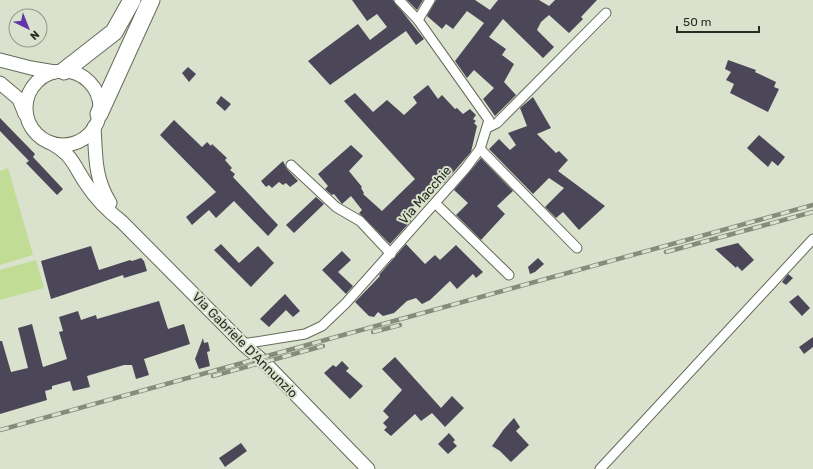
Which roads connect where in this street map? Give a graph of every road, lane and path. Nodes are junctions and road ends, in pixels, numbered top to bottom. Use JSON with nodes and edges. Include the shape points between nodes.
{"nodes":[{"id":1,"x":132,"y":0,"type":"edge"},
{"id":2,"x":399,"y":0,"type":"edge"},
{"id":3,"x":430,"y":0,"type":"edge"},
{"id":4,"x":149,"y":4,"type":"edge"},
{"id":5,"x":606,"y":14,"type":"dead end"},
{"id":6,"x":418,"y":20,"type":"junction"},
{"id":7,"x":0,"y":60,"type":"edge"},
{"id":8,"x":60,"y":71,"type":"junction"},
{"id":9,"x":0,"y":83,"type":"edge"},
{"id":10,"x":27,"y":117,"type":"junction"},
{"id":11,"x":97,"y":120,"type":"junction"},
{"id":12,"x":487,"y":128,"type":"junction"},
{"id":13,"x":51,"y":143,"type":"junction"},
{"id":14,"x":480,"y":149,"type":"junction"},
{"id":15,"x":291,"y":165,"type":"dead end"},
{"id":16,"x":436,"y":203,"type":"junction"},
{"id":17,"x":122,"y":222,"type":"junction"},
{"id":18,"x":813,"y":239,"type":"edge"},
{"id":19,"x":577,"y":248,"type":"dead end"},
{"id":20,"x":391,"y":254,"type":"junction"},
{"id":21,"x":509,"y":275,"type":"dead end"},
{"id":22,"x":243,"y":344,"type":"junction"},
{"id":23,"x":368,"y":469,"type":"edge"},
{"id":24,"x":600,"y":469,"type":"edge"}],
"edges":[{"from":1,"to":8,"type":"highway","via":[[114,32]]},
{"from":2,"to":6,"type":"street"},
{"from":3,"to":6,"type":"street"},
{"from":4,"to":11,"type":"highway"},
{"from":5,"to":12,"type":"street","via":[[497,123]]},
{"from":6,"to":12,"type":"street","via":[[489,120]]},
{"from":7,"to":8,"type":"street","via":[[31,68]]},
{"from":8,"to":10,"type":"street","via":[[44,76],[35,84],[26,105]]},
{"from":8,"to":11,"type":"street","via":[[78,74],[90,83],[98,95]]},
{"from":9,"to":10,"type":"street","via":[[18,99]]},
{"from":10,"to":13,"type":"street","via":[[40,137]]},
{"from":11,"to":13,"type":"street","via":[[86,136],[76,142],[63,145]]},
{"from":11,"to":17,"type":"street","via":[[96,167],[102,190]]},
{"from":12,"to":14,"type":"street","name":"Via Macchie"},
{"from":13,"to":17,"type":"street","via":[[65,151],[93,194]]},
{"from":14,"to":16,"type":"street","name":"Via Macchie"},
{"from":14,"to":19,"type":"street"},
{"from":15,"to":20,"type":"street","via":[[336,207],[360,221]]},
{"from":16,"to":20,"type":"street","name":"Via Macchie"},
{"from":16,"to":21,"type":"street"},
{"from":17,"to":22,"type":"street","name":"Via Gabriele D'Annunzio"},
{"from":18,"to":24,"type":"street"},
{"from":20,"to":22,"type":"street","name":"Via Macchie","via":[[322,326],[305,334]]},
{"from":22,"to":23,"type":"street","name":"Via Gabriele D'Annunzio","via":[[264,362]]}]}
